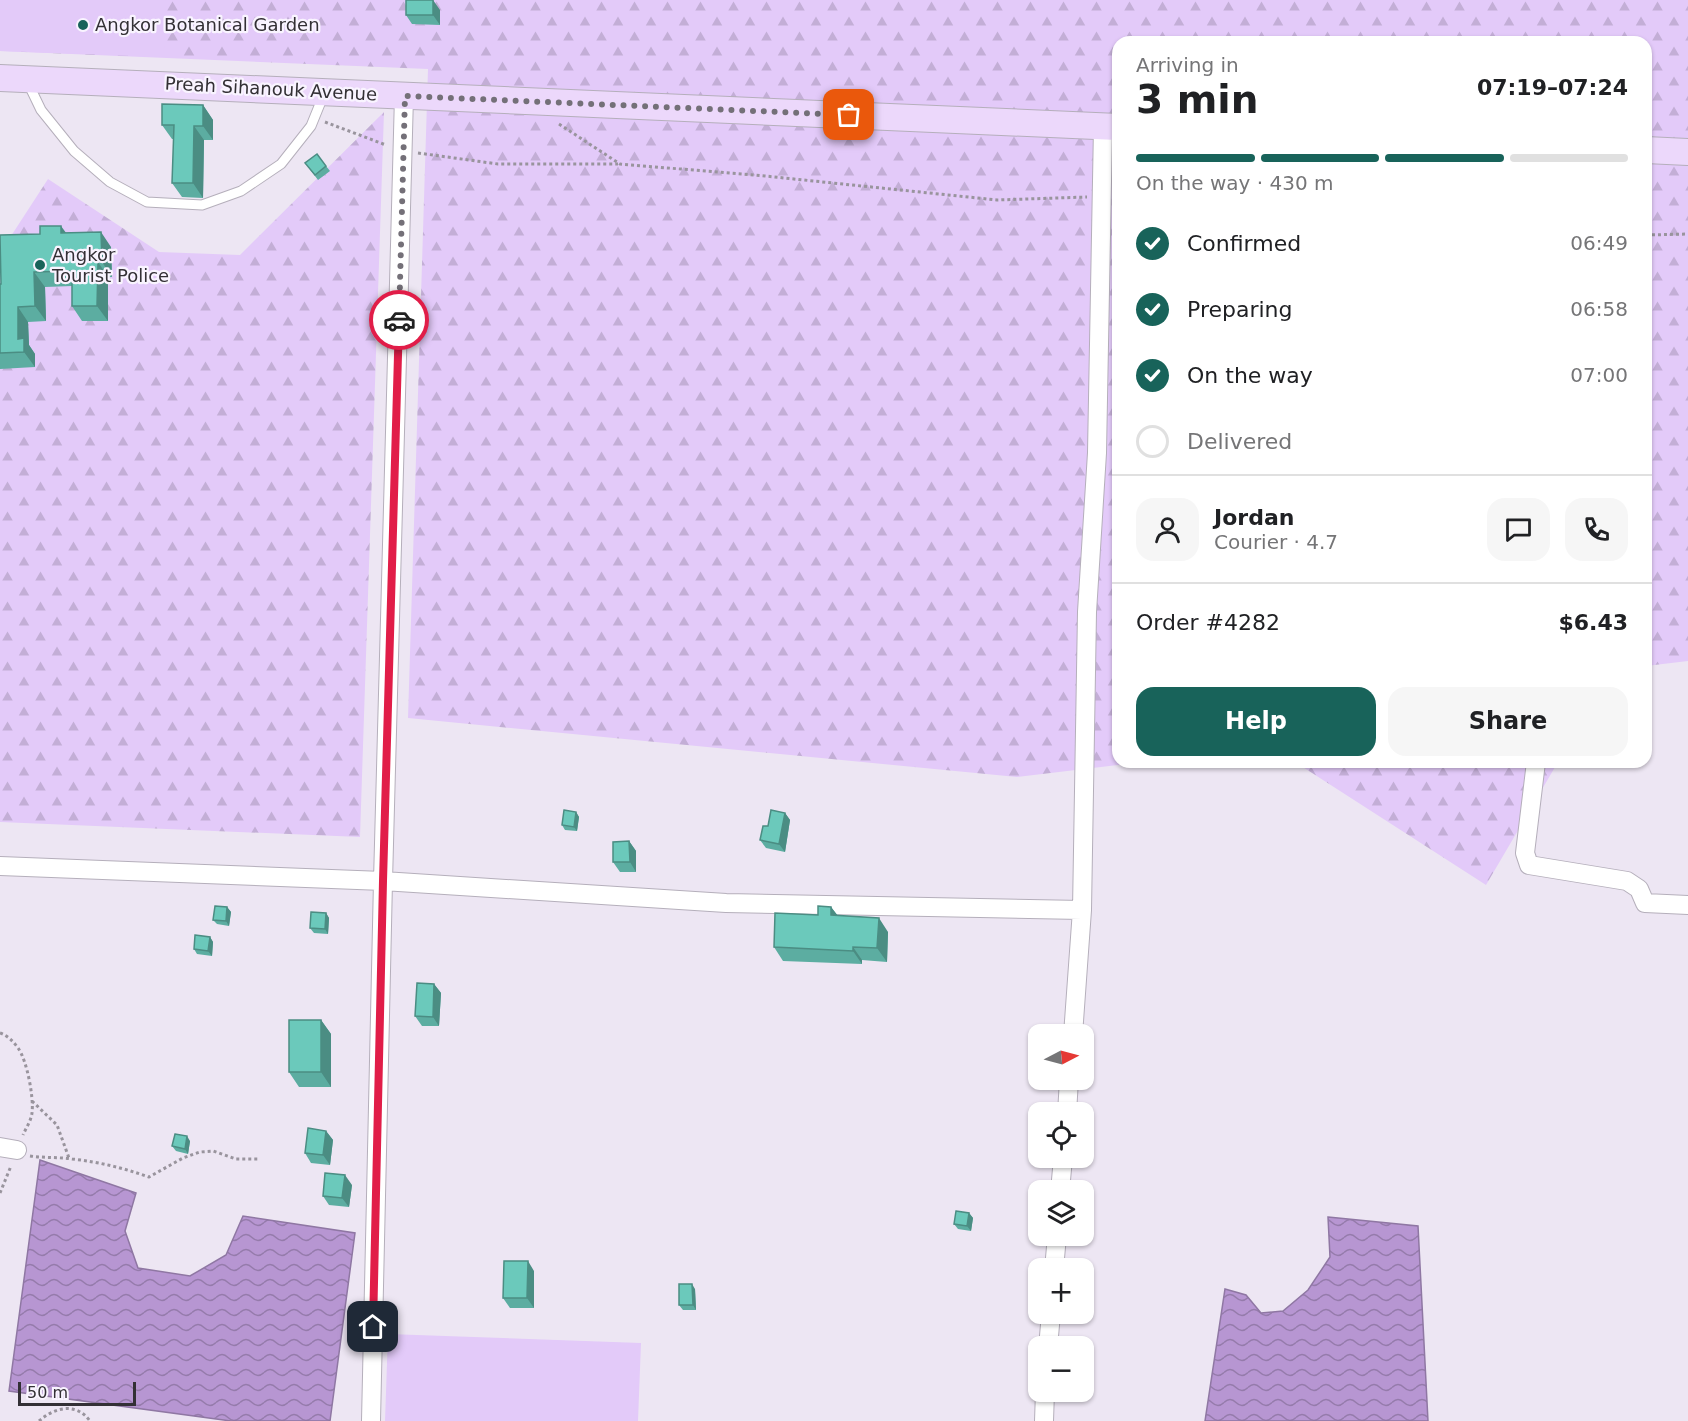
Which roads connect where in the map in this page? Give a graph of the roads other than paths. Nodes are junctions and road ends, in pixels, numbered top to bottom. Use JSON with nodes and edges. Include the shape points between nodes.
{"nodes":[{"id":1,"x":0,"y":78,"type":"edge"},
{"id":2,"x":26,"y":78,"type":"junction"},
{"id":3,"x":326,"y":92,"type":"junction"},
{"id":4,"x":405,"y":96,"type":"junction"},
{"id":5,"x":1110,"y":127,"type":"edge"},
{"id":6,"x":1652,"y":150,"type":"edge"},
{"id":7,"x":1688,"y":152,"type":"edge"},
{"id":8,"x":1535,"y":768,"type":"edge"},
{"id":9,"x":0,"y":866,"type":"edge"},
{"id":10,"x":383,"y":881,"type":"junction"},
{"id":11,"x":1688,"y":905,"type":"edge"},
{"id":12,"x":1082,"y":910,"type":"junction"},
{"id":13,"x":1074,"y":1024,"type":"edge"},
{"id":14,"x":1045,"y":1402,"type":"edge"},
{"id":15,"x":371,"y":1421,"type":"edge"},
{"id":16,"x":1044,"y":1421,"type":"edge"}],
"edges":[{"from":1,"to":2,"type":"street","name":"Preah Sihanouk Avenue"},
{"from":2,"to":3,"type":"street","name":"Preah Sihanouk Avenue"},
{"from":2,"to":3,"type":"lane","via":[[41,110],[74,151],[110,182],[147,202],[202,205],[241,191],[282,164],[311,126]]},
{"from":3,"to":4,"type":"street","name":"Preah Sihanouk Avenue"},
{"from":4,"to":5,"type":"street","name":"Preah Sihanouk Avenue"},
{"from":4,"to":10,"type":"street"},
{"from":5,"to":12,"type":"street","via":[[1102,197]]},
{"from":6,"to":7,"type":"street"},
{"from":8,"to":11,"type":"street","via":[[1526,853],[1529,864],[1627,881],[1639,889],[1645,903]]},
{"from":9,"to":10,"type":"street"},
{"from":10,"to":12,"type":"street","via":[[726,903]]},
{"from":10,"to":15,"type":"street"},
{"from":12,"to":13,"type":"street"},
{"from":14,"to":16,"type":"street"}]}
